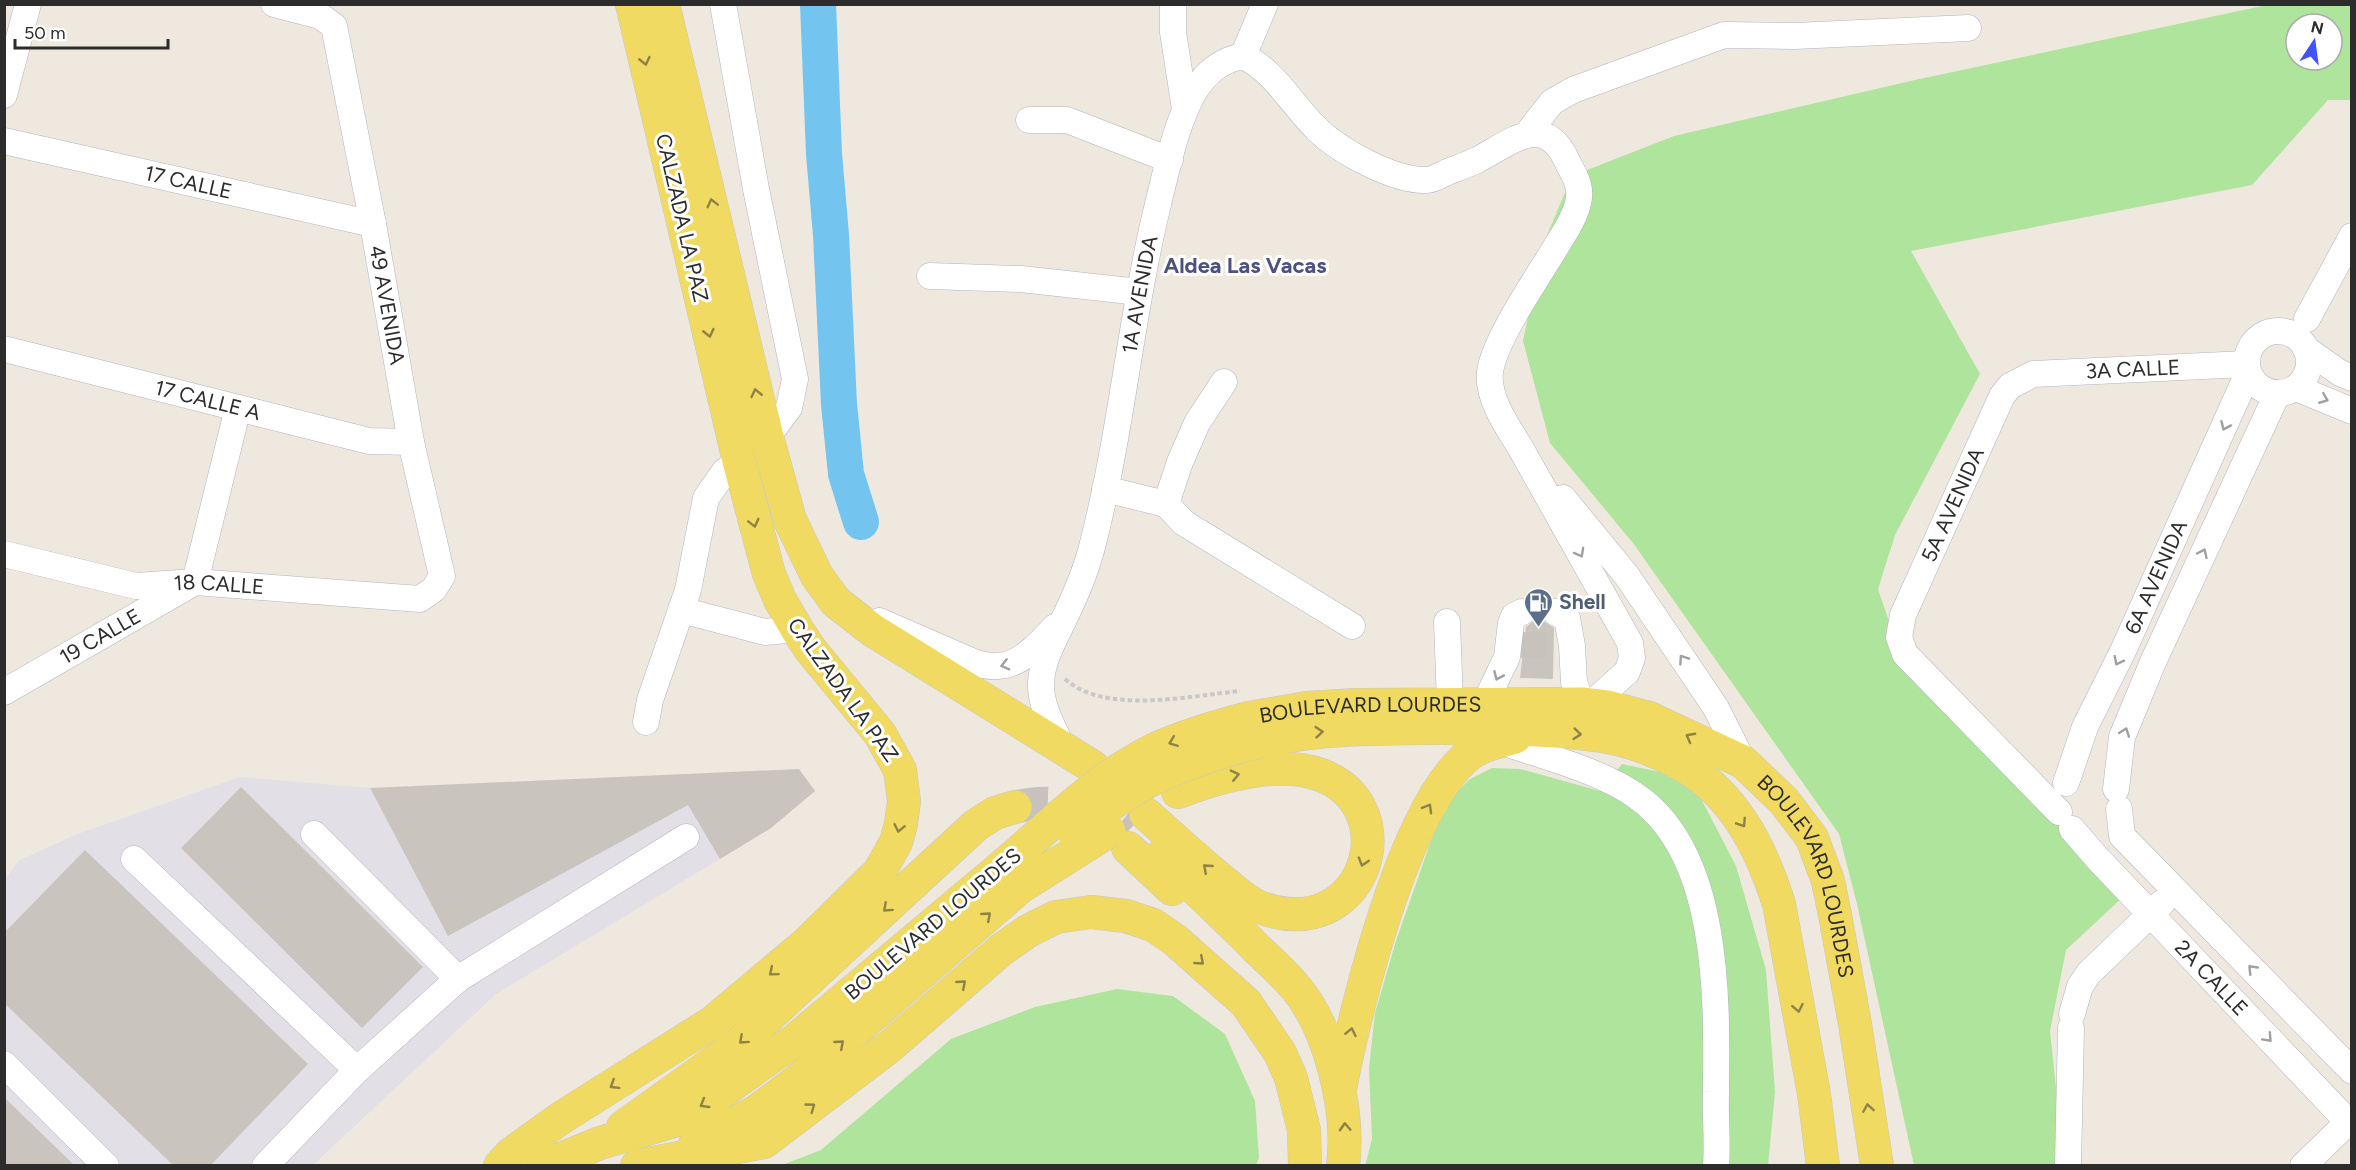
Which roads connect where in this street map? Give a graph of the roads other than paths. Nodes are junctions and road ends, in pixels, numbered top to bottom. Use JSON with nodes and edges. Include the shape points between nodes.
{"nodes":[{"id":1,"x":28,"y":4,"type":"edge"},
{"id":2,"x":274,"y":4,"type":"edge"},
{"id":3,"x":632,"y":4,"type":"edge"},
{"id":4,"x":663,"y":4,"type":"edge"},
{"id":5,"x":723,"y":4,"type":"edge"},
{"id":6,"x":1173,"y":4,"type":"edge"},
{"id":7,"x":1265,"y":4,"type":"edge"},
{"id":8,"x":1968,"y":28,"type":"dead end"},
{"id":9,"x":1243,"y":56,"type":"junction"},
{"id":10,"x":4,"y":95,"type":"edge"},
{"id":11,"x":1185,"y":109,"type":"junction"},
{"id":12,"x":1029,"y":120,"type":"dead end"},
{"id":13,"x":1527,"y":134,"type":"junction"},
{"id":14,"x":4,"y":141,"type":"edge"},
{"id":15,"x":1170,"y":160,"type":"junction"},
{"id":16,"x":373,"y":224,"type":"junction"},
{"id":17,"x":2352,"y":236,"type":"edge"},
{"id":18,"x":930,"y":276,"type":"dead end"},
{"id":19,"x":1138,"y":292,"type":"junction"},
{"id":20,"x":2307,"y":319,"type":"dead end"},
{"id":21,"x":4,"y":349,"type":"edge"},
{"id":22,"x":2306,"y":349,"type":"junction"},
{"id":23,"x":2247,"y":368,"type":"junction"},
{"id":24,"x":2352,"y":378,"type":"edge"},
{"id":25,"x":2021,"y":379,"type":"joint"},
{"id":26,"x":1224,"y":382,"type":"dead end"},
{"id":27,"x":2287,"y":391,"type":"junction"},
{"id":28,"x":238,"y":408,"type":"junction"},
{"id":29,"x":2352,"y":411,"type":"edge"},
{"id":30,"x":767,"y":437,"type":"junction"},
{"id":31,"x":411,"y":442,"type":"junction"},
{"id":32,"x":1521,"y":447,"type":"junction"},
{"id":33,"x":739,"y":461,"type":"junction"},
{"id":34,"x":1105,"y":489,"type":"junction"},
{"id":35,"x":1166,"y":504,"type":"junction"},
{"id":36,"x":798,"y":539,"type":"junction"},
{"id":37,"x":4,"y":554,"type":"edge"},
{"id":38,"x":195,"y":582,"type":"junction"},
{"id":39,"x":434,"y":589,"type":"joint"},
{"id":40,"x":836,"y":602,"type":"junction"},
{"id":41,"x":681,"y":610,"type":"junction"},
{"id":42,"x":1522,"y":612,"type":"dead end"},
{"id":43,"x":1555,"y":612,"type":"dead end"},
{"id":44,"x":1066,"y":616,"type":"junction"},
{"id":45,"x":1447,"y":622,"type":"dead end"},
{"id":46,"x":1352,"y":626,"type":"dead end"},
{"id":47,"x":1899,"y":637,"type":"joint"},
{"id":48,"x":803,"y":639,"type":"junction"},
{"id":49,"x":4,"y":692,"type":"edge"},
{"id":50,"x":1450,"y":703,"type":"junction"},
{"id":51,"x":1485,"y":703,"type":"junction"},
{"id":52,"x":1586,"y":705,"type":"junction"},
{"id":53,"x":1251,"y":717,"type":"junction"},
{"id":54,"x":646,"y":722,"type":"dead end"},
{"id":55,"x":1542,"y":730,"type":"junction"},
{"id":56,"x":1499,"y":741,"type":"junction"},
{"id":57,"x":1062,"y":747,"type":"junction"},
{"id":58,"x":1743,"y":762,"type":"junction"},
{"id":59,"x":2066,"y":783,"type":"junction"},
{"id":60,"x":2117,"y":799,"type":"junction"},
{"id":61,"x":1015,"y":807,"type":"tunnel mouth"},
{"id":62,"x":2066,"y":821,"type":"junction"},
{"id":63,"x":314,"y":834,"type":"dead end"},
{"id":64,"x":686,"y":837,"type":"dead end"},
{"id":65,"x":134,"y":859,"type":"dead end"},
{"id":66,"x":1012,"y":876,"type":"junction"},
{"id":67,"x":2175,"y":890,"type":"junction"},
{"id":68,"x":2152,"y":915,"type":"junction"},
{"id":69,"x":458,"y":979,"type":"junction"},
{"id":70,"x":4,"y":1064,"type":"edge"},
{"id":71,"x":357,"y":1070,"type":"junction"},
{"id":72,"x":2352,"y":1071,"type":"edge"},
{"id":73,"x":1340,"y":1089,"type":"junction"},
{"id":74,"x":2350,"y":1124,"type":"edge"},
{"id":75,"x":600,"y":1143,"type":"junction"},
{"id":76,"x":644,"y":1164,"type":"edge"},
{"id":77,"x":106,"y":1166,"type":"edge"},
{"id":78,"x":265,"y":1166,"type":"edge"},
{"id":79,"x":500,"y":1166,"type":"edge"},
{"id":80,"x":544,"y":1166,"type":"edge"},
{"id":81,"x":1305,"y":1166,"type":"edge"},
{"id":82,"x":1343,"y":1166,"type":"edge"},
{"id":83,"x":1716,"y":1166,"type":"edge"},
{"id":84,"x":1823,"y":1166,"type":"edge"},
{"id":85,"x":1877,"y":1166,"type":"edge"},
{"id":86,"x":2068,"y":1166,"type":"edge"},
{"id":87,"x":2303,"y":1166,"type":"edge"}],
"edges":[{"from":1,"to":10,"type":"street"},
{"from":2,"to":16,"type":"street","name":"49 AVENIDA","via":[[320,16],[334,26]]},
{"from":3,"to":33,"type":"main road","name":"CALZADA LA PAZ","one_way":true},
{"from":30,"to":4,"type":"main road","name":"CALZADA LA PAZ","one_way":true},
{"from":5,"to":30,"type":"street","via":[[795,379],[789,408]]},
{"from":6,"to":11,"type":"street","via":[[1173,32]]},
{"from":7,"to":9,"type":"street"},
{"from":8,"to":13,"type":"street","via":[[1795,36],[1724,35],[1572,90],[1552,102]]},
{"from":9,"to":11,"type":"street","name":"1A AVENIDA","via":[[1218,64]]},
{"from":9,"to":13,"type":"street","via":[[1274,79],[1317,129],[1355,156],[1403,177],[1428,180]]},
{"from":11,"to":15,"type":"street","name":"1A AVENIDA"},
{"from":12,"to":15,"type":"street","via":[[1067,120]]},
{"from":13,"to":32,"type":"street","via":[[1553,140],[1580,193],[1568,228],[1498,347],[1490,372],[1500,413]]},
{"from":14,"to":16,"type":"street","name":"17 CALLE"},
{"from":15,"to":19,"type":"street","name":"1A AVENIDA"},
{"from":16,"to":31,"type":"street","name":"49 AVENIDA"},
{"from":17,"to":20,"type":"street"},
{"from":18,"to":19,"type":"street","via":[[1021,279]]},
{"from":19,"to":34,"type":"street","name":"1A AVENIDA"},
{"from":21,"to":28,"type":"street","name":"17 CALLE A"},
{"from":22,"to":23,"type":"street","via":[[2286,331],[2266,333],[2251,345]]},
{"from":22,"to":24,"type":"street"},
{"from":22,"to":27,"type":"street","via":[[2309,366],[2302,382]]},
{"from":23,"to":25,"type":"street","name":"3A CALLE","via":[[2033,374]]},
{"from":23,"to":27,"type":"street","via":[[2260,388]]},
{"from":23,"to":59,"type":"street","name":"6A AVENIDA","one_way":true,"via":[[2123,651],[2085,727]]},
{"from":25,"to":47,"type":"street","name":"5A AVENIDA","via":[[2002,396],[1903,615]]},
{"from":26,"to":35,"type":"street","via":[[1197,423]]},
{"from":27,"to":29,"type":"street","one_way":true},
{"from":60,"to":27,"type":"street","name":"6A AVENIDA","one_way":true,"via":[[2122,737],[2153,662]]},
{"from":28,"to":31,"type":"street","name":"17 CALLE A","via":[[369,441]]},
{"from":28,"to":38,"type":"street"},
{"from":30,"to":36,"type":"main road","name":"CALZADA LA PAZ"},
{"from":31,"to":39,"type":"street","name":"49 AVENIDA","via":[[442,576]]},
{"from":32,"to":52,"type":"street","one_way":true,"via":[[1630,643],[1632,658],[1628,672]]},
{"from":58,"to":32,"type":"street","one_way":true,"via":[[1716,708],[1627,576]]},
{"from":33,"to":41,"type":"street","via":[[725,471],[706,498]]},
{"from":33,"to":48,"type":"main road","name":"CALZADA LA PAZ","one_way":true,"via":[[769,574]]},
{"from":34,"to":35,"type":"street"},
{"from":34,"to":44,"type":"street","name":"1A AVENIDA","via":[[1087,568]]},
{"from":35,"to":46,"type":"street","via":[[1184,523]]},
{"from":36,"to":40,"type":"main road","name":"CALZADA LA PAZ"},
{"from":36,"to":57,"type":"main road","name":"CALZADA LA PAZ","via":[[801,584],[844,637],[1085,774]]},
{"from":37,"to":38,"type":"street","name":"18 CALLE","via":[[136,586]]},
{"from":38,"to":39,"type":"street","name":"18 CALLE","via":[[420,599]]},
{"from":38,"to":49,"type":"street","name":"19 CALLE"},
{"from":44,"to":40,"type":"street","name":"1A AVENIDA","one_way":true,"via":[[1026,656],[996,668],[971,661]]},
{"from":40,"to":57,"type":"main road","name":"CALZADA LA PAZ","via":[[872,630]]},
{"from":41,"to":48,"type":"street"},
{"from":41,"to":54,"type":"street"},
{"from":42,"to":51,"type":"street","one_way":true,"via":[[1511,623],[1515,644]]},
{"from":43,"to":52,"type":"street","via":[[1567,618],[1563,646]]},
{"from":44,"to":57,"type":"street","name":"1A AVENIDA","via":[[1041,682],[1042,698]]},
{"from":45,"to":50,"type":"street"},
{"from":47,"to":62,"type":"street","name":"2A CALLE","via":[[1905,654]]},
{"from":48,"to":79,"type":"main road","name":"CALZADA LA PAZ","one_way":true,"via":[[880,734],[900,770],[904,801],[889,857],[815,935],[713,1022],[561,1118]]},
{"from":50,"to":51,"type":"main road","name":"BOULEVARD LOURDES"},
{"from":50,"to":53,"type":"main road","name":"BOULEVARD LOURDES","via":[[1307,708]]},
{"from":51,"to":52,"type":"main road","name":"BOULEVARD LOURDES"},
{"from":58,"to":52,"type":"main road","name":"BOULEVARD LOURDES","one_way":true,"via":[[1649,718]]},
{"from":53,"to":55,"type":"main road","name":"BOULEVARD LOURDES","one_way":true,"via":[[1306,734],[1372,729]]},
{"from":53,"to":66,"type":"main road","name":"BOULEVARD LOURDES","bridge":true,"via":[[1157,748],[1111,775]]},
{"from":55,"to":56,"type":"main road"},
{"from":55,"to":84,"type":"main road","name":"BOULEVARD LOURDES","one_way":true,"via":[[1603,736],[1674,761],[1719,793],[1738,816],[1755,843],[1779,904],[1814,1094]]},
{"from":73,"to":56,"type":"main road","one_way":true,"via":[[1355,1011],[1417,828],[1458,765],[1476,750]]},
{"from":56,"to":83,"type":"street","via":[[1605,778],[1632,793],[1659,815],[1681,850],[1703,905],[1713,971]]},
{"from":85,"to":58,"type":"main road","name":"BOULEVARD LOURDES","one_way":true,"via":[[1855,1024],[1820,855],[1784,801]]},
{"from":59,"to":60,"type":"street","via":[[2089,774],[2104,778]]},
{"from":59,"to":62,"type":"street","via":[[2060,794]]},
{"from":60,"to":62,"type":"street","via":[[2114,821],[2104,831],[2084,834]]},
{"from":60,"to":67,"type":"street","name":"2A CALLE","via":[[2122,836]]},
{"from":61,"to":75,"type":"main road","one_way":true,"via":[[976,825],[730,1051]]},
{"from":62,"to":68,"type":"street","name":"2A CALLE"},
{"from":63,"to":69,"type":"street"},
{"from":64,"to":69,"type":"street"},
{"from":65,"to":71,"type":"street"},
{"from":66,"to":73,"type":"main road","one_way":true,"bridge":true,"via":[[1146,807],[1208,782],[1254,771],[1290,770],[1334,782],[1364,817],[1368,840],[1364,863],[1350,890],[1334,905],[1321,910],[1267,910],[1252,904],[1135,830],[1296,989],[1311,1011]]},
{"from":66,"to":75,"type":"main road","name":"BOULEVARD LOURDES","one_way":true,"via":[[712,1099],[674,1121]]},
{"from":76,"to":66,"type":"main road","name":"BOULEVARD LOURDES","one_way":true,"via":[[720,1132],[796,1082]]},
{"from":67,"to":68,"type":"street"},
{"from":72,"to":67,"type":"street","name":"2A CALLE","one_way":true},
{"from":68,"to":74,"type":"street","name":"2A CALLE","one_way":true},
{"from":68,"to":86,"type":"street","via":[[2099,961],[2080,986],[2071,1021]]},
{"from":69,"to":71,"type":"street"},
{"from":70,"to":77,"type":"street"},
{"from":71,"to":78,"type":"street"},
{"from":82,"to":73,"type":"main road","one_way":true,"via":[[1345,1130]]},
{"from":74,"to":87,"type":"street"},
{"from":75,"to":80,"type":"main road","name":"BOULEVARD LOURDES"},
{"from":76,"to":81,"type":"main road","one_way":true,"via":[[764,1142],[890,1047],[1001,950],[1042,923],[1091,912],[1126,916],[1154,925],[1246,1003],[1280,1053],[1298,1101]]}]}
